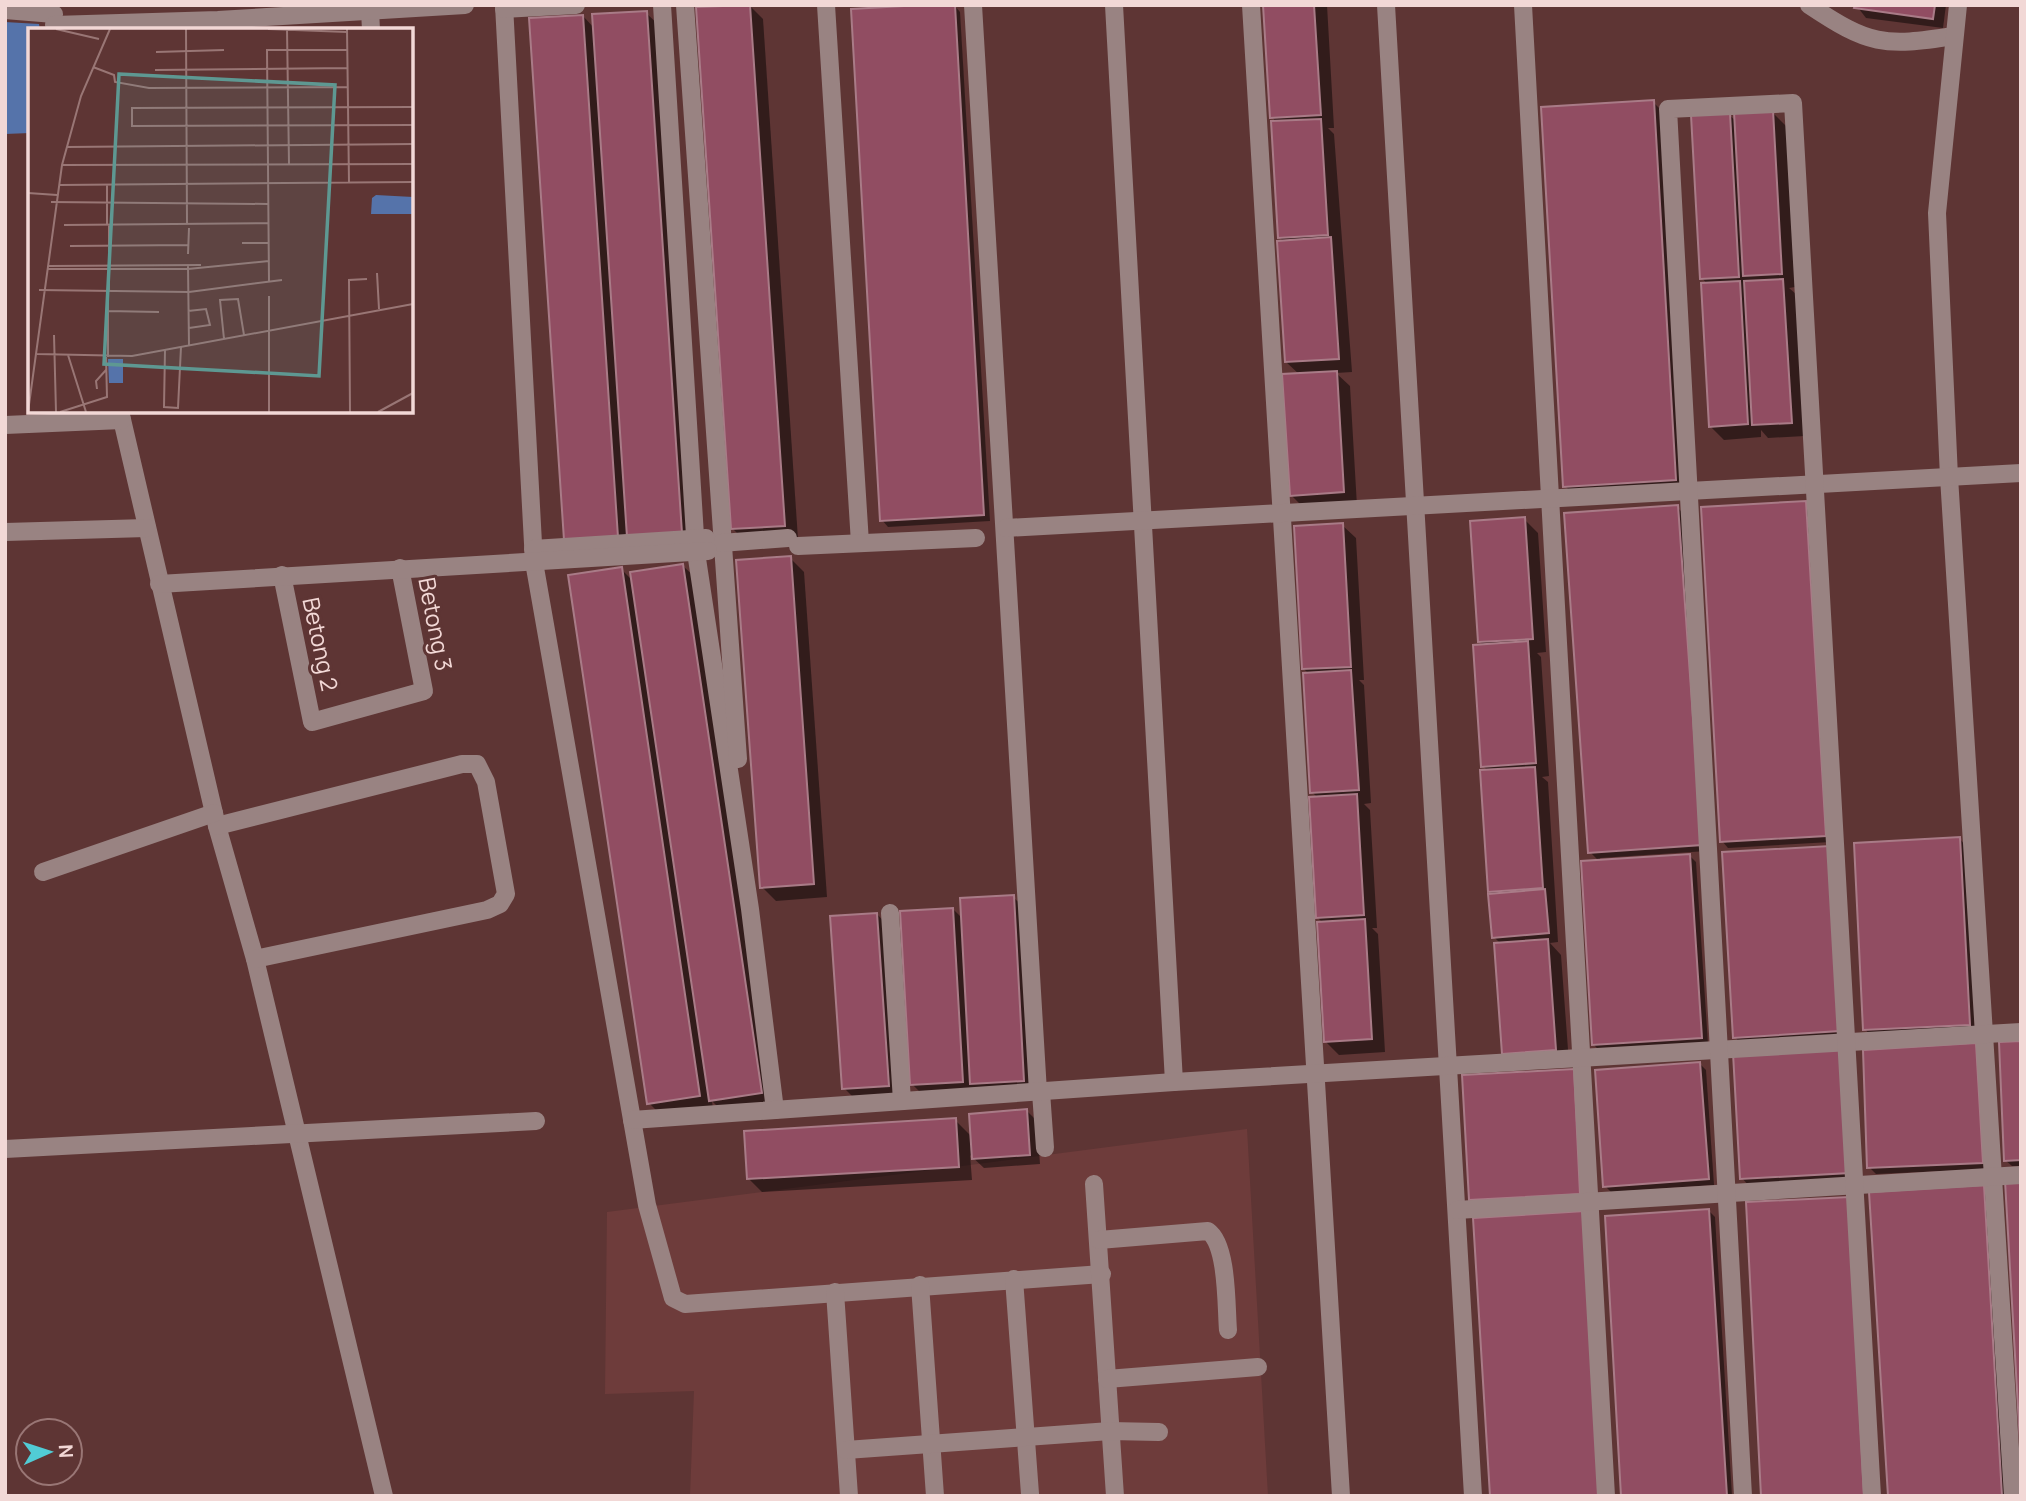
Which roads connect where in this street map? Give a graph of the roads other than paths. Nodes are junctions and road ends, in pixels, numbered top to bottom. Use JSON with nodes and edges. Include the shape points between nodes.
{"nodes":[{"id":1,"x":465,"y":5,"type":"edge"},
{"id":2,"x":576,"y":5,"type":"edge"},
{"id":3,"x":662,"y":5,"type":"edge"},
{"id":4,"x":685,"y":5,"type":"edge"},
{"id":5,"x":826,"y":5,"type":"edge"},
{"id":6,"x":973,"y":5,"type":"edge"},
{"id":7,"x":1114,"y":5,"type":"edge"},
{"id":8,"x":1251,"y":5,"type":"edge"},
{"id":9,"x":1385,"y":5,"type":"edge"},
{"id":10,"x":1523,"y":5,"type":"edge"},
{"id":11,"x":1809,"y":5,"type":"edge"},
{"id":12,"x":1958,"y":5,"type":"edge"},
{"id":13,"x":504,"y":7,"type":"edge"},
{"id":14,"x":5,"y":10,"type":"edge"},
{"id":15,"x":370,"y":10,"type":"junction"},
{"id":16,"x":54,"y":19,"type":"edge"},
{"id":17,"x":371,"y":28,"type":"edge"},
{"id":18,"x":1954,"y":36,"type":"junction"},
{"id":19,"x":121,"y":416,"type":"edge"},
{"id":20,"x":5,"y":425,"type":"edge"},
{"id":21,"x":2021,"y":473,"type":"edge"},
{"id":22,"x":1948,"y":477,"type":"junction"},
{"id":23,"x":1816,"y":484,"type":"junction"},
{"id":24,"x":1688,"y":492,"type":"junction"},
{"id":25,"x":1552,"y":497,"type":"junction"},
{"id":26,"x":1414,"y":505,"type":"junction"},
{"id":27,"x":1282,"y":512,"type":"junction"},
{"id":28,"x":1143,"y":520,"type":"junction"},
{"id":29,"x":1006,"y":527,"type":"junction"},
{"id":30,"x":147,"y":528,"type":"junction"},
{"id":31,"x":5,"y":532,"type":"edge"},
{"id":32,"x":976,"y":538,"type":"dead end"},
{"id":33,"x":721,"y":543,"type":"junction"},
{"id":34,"x":860,"y":543,"type":"junction"},
{"id":35,"x":695,"y":545,"type":"junction"},
{"id":36,"x":533,"y":556,"type":"junction"},
{"id":37,"x":400,"y":568,"type":"junction"},
{"id":38,"x":282,"y":575,"type":"junction"},
{"id":39,"x":159,"y":584,"type":"junction"},
{"id":40,"x":312,"y":722,"type":"joint"},
{"id":41,"x":216,"y":819,"type":"junction"},
{"id":42,"x":43,"y":872,"type":"dead end"},
{"id":43,"x":750,"y":909,"type":"junction"},
{"id":44,"x":891,"y":913,"type":"dead end"},
{"id":45,"x":255,"y":959,"type":"junction"},
{"id":46,"x":2021,"y":1032,"type":"edge"},
{"id":47,"x":1984,"y":1034,"type":"junction"},
{"id":48,"x":1849,"y":1042,"type":"junction"},
{"id":49,"x":1719,"y":1051,"type":"junction"},
{"id":50,"x":1579,"y":1059,"type":"junction"},
{"id":51,"x":1448,"y":1068,"type":"junction"},
{"id":52,"x":1315,"y":1074,"type":"junction"},
{"id":53,"x":1174,"y":1082,"type":"junction"},
{"id":54,"x":1040,"y":1092,"type":"junction"},
{"id":55,"x":902,"y":1101,"type":"junction"},
{"id":56,"x":775,"y":1110,"type":"junction"},
{"id":57,"x":632,"y":1120,"type":"junction"},
{"id":58,"x":536,"y":1121,"type":"dead end"},
{"id":59,"x":296,"y":1132,"type":"junction"},
{"id":60,"x":1045,"y":1148,"type":"dead end"},
{"id":61,"x":5,"y":1149,"type":"edge"},
{"id":62,"x":2021,"y":1175,"type":"edge"},
{"id":63,"x":1994,"y":1177,"type":"junction"},
{"id":64,"x":1094,"y":1184,"type":"dead end"},
{"id":65,"x":1856,"y":1186,"type":"junction"},
{"id":66,"x":1726,"y":1194,"type":"junction"},
{"id":67,"x":1588,"y":1202,"type":"junction"},
{"id":68,"x":1457,"y":1210,"type":"junction"},
{"id":69,"x":1099,"y":1240,"type":"junction"},
{"id":70,"x":1102,"y":1274,"type":"junction"},
{"id":71,"x":1014,"y":1279,"type":"junction"},
{"id":72,"x":920,"y":1285,"type":"junction"},
{"id":73,"x":835,"y":1292,"type":"junction"},
{"id":74,"x":1228,"y":1330,"type":"dead end"},
{"id":75,"x":1258,"y":1367,"type":"dead end"},
{"id":76,"x":1107,"y":1379,"type":"junction"},
{"id":77,"x":1110,"y":1430,"type":"junction"},
{"id":78,"x":1159,"y":1432,"type":"dead end"},
{"id":79,"x":1024,"y":1437,"type":"junction"},
{"id":80,"x":931,"y":1444,"type":"junction"},
{"id":81,"x":846,"y":1450,"type":"junction"},
{"id":82,"x":1030,"y":1494,"type":"edge"},
{"id":83,"x":384,"y":1496,"type":"edge"},
{"id":84,"x":849,"y":1496,"type":"edge"},
{"id":85,"x":935,"y":1496,"type":"edge"},
{"id":86,"x":1115,"y":1496,"type":"edge"},
{"id":87,"x":1341,"y":1496,"type":"edge"},
{"id":88,"x":1473,"y":1496,"type":"edge"},
{"id":89,"x":1606,"y":1496,"type":"edge"},
{"id":90,"x":1743,"y":1496,"type":"edge"},
{"id":91,"x":1872,"y":1496,"type":"edge"},
{"id":92,"x":2012,"y":1496,"type":"edge"}],
"edges":[{"from":1,"to":15,"type":"street"},
{"from":2,"to":13,"type":"street"},
{"from":3,"to":35,"type":"street"},
{"from":4,"to":33,"type":"street"},
{"from":5,"to":34,"type":"street"},
{"from":6,"to":29,"type":"street"},
{"from":7,"to":28,"type":"street"},
{"from":8,"to":27,"type":"street"},
{"from":9,"to":26,"type":"street"},
{"from":10,"to":25,"type":"street"},
{"from":11,"to":18,"type":"street","via":[[1866,39],[1902,44]]},
{"from":12,"to":18,"type":"street"},
{"from":13,"to":36,"type":"street"},
{"from":14,"to":16,"type":"street"},
{"from":15,"to":16,"type":"street","via":[[218,20]]},
{"from":15,"to":17,"type":"street"},
{"from":18,"to":22,"type":"street","via":[[1937,213]]},
{"from":19,"to":20,"type":"street"},
{"from":19,"to":30,"type":"street"},
{"from":21,"to":22,"type":"street"},
{"from":22,"to":23,"type":"street"},
{"from":22,"to":47,"type":"street"},
{"from":23,"to":24,"type":"street"},
{"from":23,"to":24,"type":"street","via":[[1793,103],[1668,109]]},
{"from":23,"to":48,"type":"street"},
{"from":24,"to":25,"type":"street"},
{"from":24,"to":49,"type":"street"},
{"from":25,"to":26,"type":"street"},
{"from":25,"to":50,"type":"street"},
{"from":26,"to":27,"type":"street"},
{"from":26,"to":51,"type":"street"},
{"from":27,"to":28,"type":"street"},
{"from":27,"to":52,"type":"street"},
{"from":28,"to":29,"type":"street"},
{"from":28,"to":53,"type":"street"},
{"from":29,"to":54,"type":"street"},
{"from":30,"to":31,"type":"street"},
{"from":30,"to":39,"type":"street"},
{"from":32,"to":34,"type":"street"},
{"from":33,"to":34,"type":"street"},
{"from":33,"to":35,"type":"street"},
{"from":33,"to":43,"type":"street"},
{"from":35,"to":36,"type":"street"},
{"from":35,"to":43,"type":"street"},
{"from":36,"to":37,"type":"street"},
{"from":36,"to":57,"type":"street"},
{"from":37,"to":38,"type":"street"},
{"from":37,"to":40,"type":"street","name":"Betong 3","via":[[424,691]]},
{"from":38,"to":39,"type":"street"},
{"from":38,"to":40,"type":"street","name":"Betong 2"},
{"from":39,"to":41,"type":"street"},
{"from":41,"to":42,"type":"street"},
{"from":41,"to":45,"type":"street"},
{"from":41,"to":45,"type":"street","via":[[462,764],[477,764],[486,782],[506,894],[500,904]]},
{"from":43,"to":56,"type":"street"},
{"from":44,"to":55,"type":"street"},
{"from":45,"to":59,"type":"street"},
{"from":46,"to":47,"type":"street"},
{"from":47,"to":48,"type":"street"},
{"from":47,"to":63,"type":"street"},
{"from":48,"to":49,"type":"street"},
{"from":48,"to":65,"type":"street"},
{"from":49,"to":50,"type":"street"},
{"from":49,"to":66,"type":"street"},
{"from":50,"to":51,"type":"street"},
{"from":50,"to":67,"type":"street"},
{"from":51,"to":52,"type":"street"},
{"from":51,"to":68,"type":"street"},
{"from":52,"to":53,"type":"street"},
{"from":52,"to":87,"type":"street"},
{"from":53,"to":54,"type":"street"},
{"from":54,"to":55,"type":"street"},
{"from":54,"to":60,"type":"street"},
{"from":55,"to":56,"type":"street"},
{"from":56,"to":57,"type":"street"},
{"from":57,"to":73,"type":"street","via":[[647,1205],[673,1298],[685,1304]]},
{"from":58,"to":59,"type":"street"},
{"from":59,"to":61,"type":"street"},
{"from":59,"to":83,"type":"street"},
{"from":62,"to":63,"type":"street"},
{"from":63,"to":65,"type":"street"},
{"from":63,"to":92,"type":"street"},
{"from":64,"to":69,"type":"street"},
{"from":65,"to":66,"type":"street"},
{"from":65,"to":91,"type":"street"},
{"from":66,"to":67,"type":"street"},
{"from":66,"to":90,"type":"street"},
{"from":67,"to":68,"type":"street"},
{"from":67,"to":89,"type":"street"},
{"from":68,"to":88,"type":"street"},
{"from":69,"to":70,"type":"street"},
{"from":69,"to":74,"type":"street","via":[[1208,1231],[1221,1250]]},
{"from":70,"to":71,"type":"street"},
{"from":70,"to":76,"type":"street"},
{"from":71,"to":72,"type":"street"},
{"from":71,"to":79,"type":"street"},
{"from":72,"to":73,"type":"street"},
{"from":72,"to":80,"type":"street"},
{"from":73,"to":81,"type":"street"},
{"from":75,"to":76,"type":"street"},
{"from":76,"to":77,"type":"street"},
{"from":77,"to":78,"type":"street"},
{"from":77,"to":79,"type":"street"},
{"from":77,"to":86,"type":"street"},
{"from":79,"to":80,"type":"street"},
{"from":79,"to":82,"type":"street"},
{"from":80,"to":81,"type":"street"},
{"from":80,"to":85,"type":"street"},
{"from":81,"to":84,"type":"street"}]}
